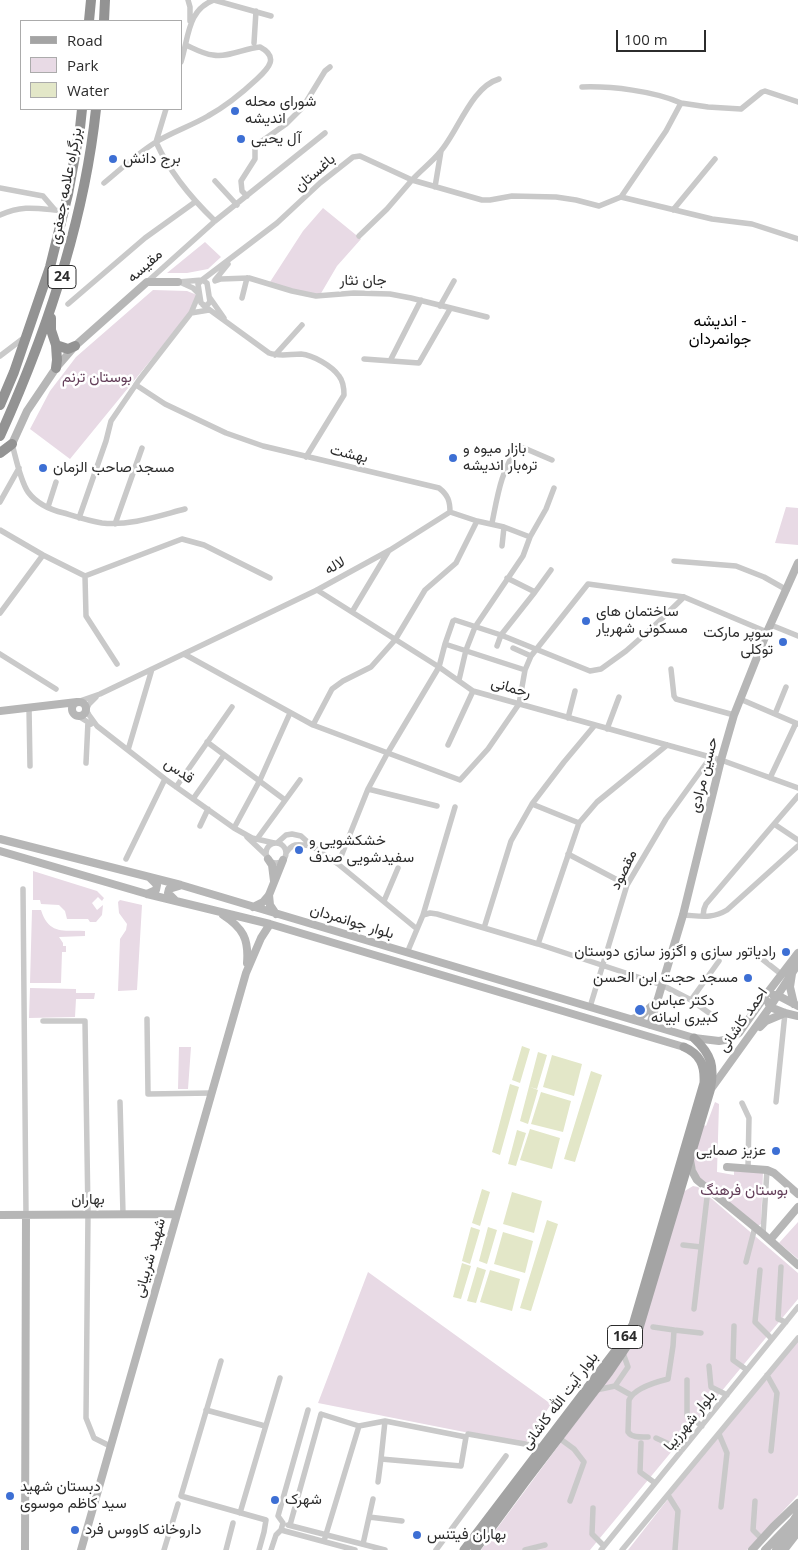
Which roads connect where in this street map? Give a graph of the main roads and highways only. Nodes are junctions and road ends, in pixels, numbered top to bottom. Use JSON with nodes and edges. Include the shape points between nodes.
{"nodes":[{"id":1,"x":91,"y":0,"type":"edge"},
{"id":2,"x":104,"y":0,"type":"edge"},
{"id":3,"x":109,"y":0,"type":"edge"},
{"id":4,"x":104,"y":19,"type":"edge"},
{"id":5,"x":90,"y":20,"type":"edge"},
{"id":6,"x":82,"y":110,"type":"edge"},
{"id":7,"x":96,"y":110,"type":"edge"},
{"id":8,"x":178,"y":282,"type":"road end"},
{"id":9,"x":51,"y":310,"type":"junction"},
{"id":10,"x":56,"y":345,"type":"junction"},
{"id":11,"x":75,"y":346,"type":"junction"},
{"id":12,"x":56,"y":368,"type":"junction"},
{"id":13,"x":0,"y":403,"type":"edge"},
{"id":14,"x":0,"y":436,"type":"edge"},
{"id":15,"x":12,"y":444,"type":"joint"},
{"id":16,"x":0,"y":453,"type":"edge"},
{"id":17,"x":798,"y":563,"type":"edge"},
{"id":18,"x":795,"y":578,"type":"edge"},
{"id":19,"x":77,"y":702,"type":"junction"},
{"id":20,"x":54,"y":706,"type":"junction"},
{"id":21,"x":0,"y":711,"type":"edge"},
{"id":22,"x":76,"y":715,"type":"junction"},
{"id":23,"x":0,"y":838,"type":"edge"},
{"id":24,"x":0,"y":851,"type":"edge"},
{"id":25,"x":268,"y":857,"type":"road end"},
{"id":26,"x":285,"y":857,"type":"road end"},
{"id":27,"x":149,"y":877,"type":"junction"},
{"id":28,"x":274,"y":883,"type":"junction"},
{"id":29,"x":181,"y":885,"type":"junction"},
{"id":30,"x":147,"y":894,"type":"junction"},
{"id":31,"x":269,"y":894,"type":"junction"},
{"id":32,"x":176,"y":901,"type":"junction"},
{"id":33,"x":253,"y":907,"type":"junction"},
{"id":34,"x":216,"y":911,"type":"junction"},
{"id":35,"x":276,"y":914,"type":"junction"},
{"id":36,"x":270,"y":924,"type":"junction"},
{"id":37,"x":798,"y":952,"type":"edge"},
{"id":38,"x":798,"y":964,"type":"edge"},
{"id":39,"x":792,"y":972,"type":"junction"},
{"id":40,"x":246,"y":973,"type":"junction"},
{"id":41,"x":777,"y":995,"type":"junction"},
{"id":42,"x":765,"y":996,"type":"junction"},
{"id":43,"x":658,"y":1000,"type":"junction"},
{"id":44,"x":796,"y":1005,"type":"edge"},
{"id":45,"x":770,"y":1007,"type":"junction"},
{"id":46,"x":784,"y":1013,"type":"junction"},
{"id":47,"x":798,"y":1016,"type":"edge"},
{"id":48,"x":632,"y":1019,"type":"junction"},
{"id":49,"x":650,"y":1025,"type":"junction"},
{"id":50,"x":750,"y":1034,"type":"junction"},
{"id":51,"x":694,"y":1038,"type":"junction"},
{"id":52,"x":684,"y":1047,"type":"joint"},
{"id":53,"x":710,"y":1091,"type":"junction"},
{"id":54,"x":690,"y":1153,"type":"junction"},
{"id":55,"x":727,"y":1167,"type":"dead end"},
{"id":56,"x":697,"y":1180,"type":"junction"},
{"id":57,"x":680,"y":1190,"type":"junction"},
{"id":58,"x":798,"y":1194,"type":"edge"},
{"id":59,"x":798,"y":1207,"type":"edge"},
{"id":60,"x":26,"y":1214,"type":"junction"},
{"id":61,"x":177,"y":1214,"type":"junction"},
{"id":62,"x":0,"y":1215,"type":"edge"},
{"id":63,"x":770,"y":1240,"type":"junction"},
{"id":64,"x":798,"y":1265,"type":"edge"},
{"id":65,"x":798,"y":1503,"type":"edge"},
{"id":66,"x":798,"y":1513,"type":"edge"},
{"id":67,"x":796,"y":1525,"type":"edge"},
{"id":68,"x":480,"y":1548,"type":"edge"},
{"id":69,"x":25,"y":1550,"type":"edge"},
{"id":70,"x":81,"y":1550,"type":"edge"},
{"id":71,"x":464,"y":1550,"type":"edge"},
{"id":72,"x":752,"y":1550,"type":"edge"},
{"id":73,"x":765,"y":1550,"type":"edge"},
{"id":74,"x":776,"y":1550,"type":"edge"},
{"id":75,"x":784,"y":1550,"type":"edge"}],
"edges":[{"from":1,"to":5,"type":"highway"},
{"from":2,"to":4,"type":"highway"},
{"from":3,"to":4,"type":"highway"},
{"from":6,"to":13,"type":"highway","name":"بزرگراه علامه جعفری","number":"24","via":[[50,267]]},
{"from":7,"to":9,"type":"highway","name":"بزرگراه علامه جعفری","number":"24","via":[[83,194]]},
{"from":8,"to":11,"type":"main road","name":"مقیسه","via":[[147,282]]},
{"from":9,"to":10,"type":"highway","via":[[51,330]]},
{"from":9,"to":14,"type":"highway","name":"بزرگراه علامه جعفری","number":"24"},
{"from":10,"to":11,"type":"highway","via":[[68,349]]},
{"from":10,"to":12,"type":"highway"},
{"from":11,"to":12,"type":"main road","name":"مقیسه"},
{"from":12,"to":15,"type":"main road","name":"مقیسه","via":[[28,411]]},
{"from":15,"to":16,"type":"highway"},
{"from":17,"to":18,"type":"main road","name":"حسین مرادی"},
{"from":18,"to":43,"type":"main road","name":"حسین مرادی","via":[[769,629],[734,715]]},
{"from":19,"to":20,"type":"main road"},
{"from":19,"to":22,"type":"main road","via":[[72,708]]},
{"from":19,"to":22,"type":"main road","via":[[84,703],[86,710],[85,714]]},
{"from":20,"to":21,"type":"main road"},
{"from":20,"to":22,"type":"main road"},
{"from":23,"to":27,"type":"main road","name":"بلوار جوانمردان"},
{"from":24,"to":30,"type":"main road","name":"بلوار جوانمردان"},
{"from":25,"to":28,"type":"main road"},
{"from":26,"to":28,"type":"main road"},
{"from":27,"to":29,"type":"main road","name":"بلوار جوانمردان"},
{"from":27,"to":30,"type":"main road","via":[[157,885],[156,890]]},
{"from":28,"to":31,"type":"main road"},
{"from":29,"to":32,"type":"main road","via":[[169,889],[168,893]]},
{"from":29,"to":33,"type":"main road","name":"بلوار جوانمردان"},
{"from":30,"to":32,"type":"main road","name":"بلوار جوانمردان"},
{"from":31,"to":33,"type":"main road"},
{"from":31,"to":35,"type":"main road","via":[[270,905]]},
{"from":32,"to":34,"type":"main road","name":"بلوار جوانمردان"},
{"from":33,"to":35,"type":"main road","name":"بلوار جوانمردان"},
{"from":34,"to":36,"type":"main road","name":"بلوار جوانمردان"},
{"from":34,"to":40,"type":"main road","name":"شهید شربیانی","via":[[232,921],[246,939]]},
{"from":35,"to":48,"type":"main road","name":"بلوار جوانمردان"},
{"from":36,"to":40,"type":"main road","name":"شهید شربیانی","via":[[260,938]]},
{"from":36,"to":52,"type":"main road","name":"بلوار جوانمردان"},
{"from":37,"to":42,"type":"main road","name":"احمد کاشانی"},
{"from":38,"to":39,"type":"main road","name":"احمد کاشانی","number":"164"},
{"from":39,"to":41,"type":"main road","name":"احمد کاشانی","number":"164"},
{"from":39,"to":44,"type":"main road","via":[[790,987]]},
{"from":40,"to":61,"type":"main road","name":"شهید شربیانی"},
{"from":41,"to":42,"type":"main road"},
{"from":41,"to":44,"type":"main road"},
{"from":41,"to":45,"type":"main road","name":"احمد کاشانی","number":"164"},
{"from":42,"to":45,"type":"main road"},
{"from":42,"to":51,"type":"main road","name":"احمد کاشانی","via":[[740,1033],[730,1039]]},
{"from":43,"to":48,"type":"main road","via":[[642,1016]]},
{"from":43,"to":49,"type":"main road","name":"حسین مرادی"},
{"from":45,"to":46,"type":"main road"},
{"from":45,"to":50,"type":"main road","name":"احمد کاشانی","number":"164"},
{"from":46,"to":47,"type":"main road"},
{"from":46,"to":50,"type":"main road","via":[[766,1021]]},
{"from":48,"to":49,"type":"main road","name":"بلوار جوانمردان"},
{"from":49,"to":51,"type":"main road","name":"بلوار جوانمردان"},
{"from":50,"to":53,"type":"main road","name":"احمد کاشانی","number":"164"},
{"from":51,"to":53,"type":"main road","name":"بلوار آیت الله کاشانی","via":[[709,1055],[713,1076]]},
{"from":52,"to":71,"type":"main road","name":"بلوار آیت الله کاشانی","number":"164","via":[[698,1056],[703,1065],[704,1082],[633,1325]]},
{"from":53,"to":54,"type":"main road","name":"بلوار آیت الله کاشانی","number":"164"},
{"from":54,"to":56,"type":"main road","via":[[690,1164]]},
{"from":54,"to":57,"type":"main road","name":"بلوار آیت الله کاشانی","number":"164"},
{"from":55,"to":58,"type":"main road","via":[[768,1170]]},
{"from":56,"to":57,"type":"main road"},
{"from":56,"to":63,"type":"main road"},
{"from":57,"to":68,"type":"main road","name":"بلوار آیت الله کاشانی","number":"164","via":[[639,1328]]},
{"from":59,"to":63,"type":"main road"},
{"from":60,"to":61,"type":"main road","name":"بهاران"},
{"from":60,"to":62,"type":"main road","name":"بهاران"},
{"from":60,"to":69,"type":"main road"},
{"from":61,"to":70,"type":"main road","name":"شهید شربیانی"},
{"from":63,"to":64,"type":"main road"},
{"from":65,"to":72,"type":"main road"},
{"from":66,"to":67,"type":"main road"},
{"from":67,"to":73,"type":"main road"},
{"from":67,"to":74,"type":"main road"},
{"from":67,"to":75,"type":"main road"}]}
